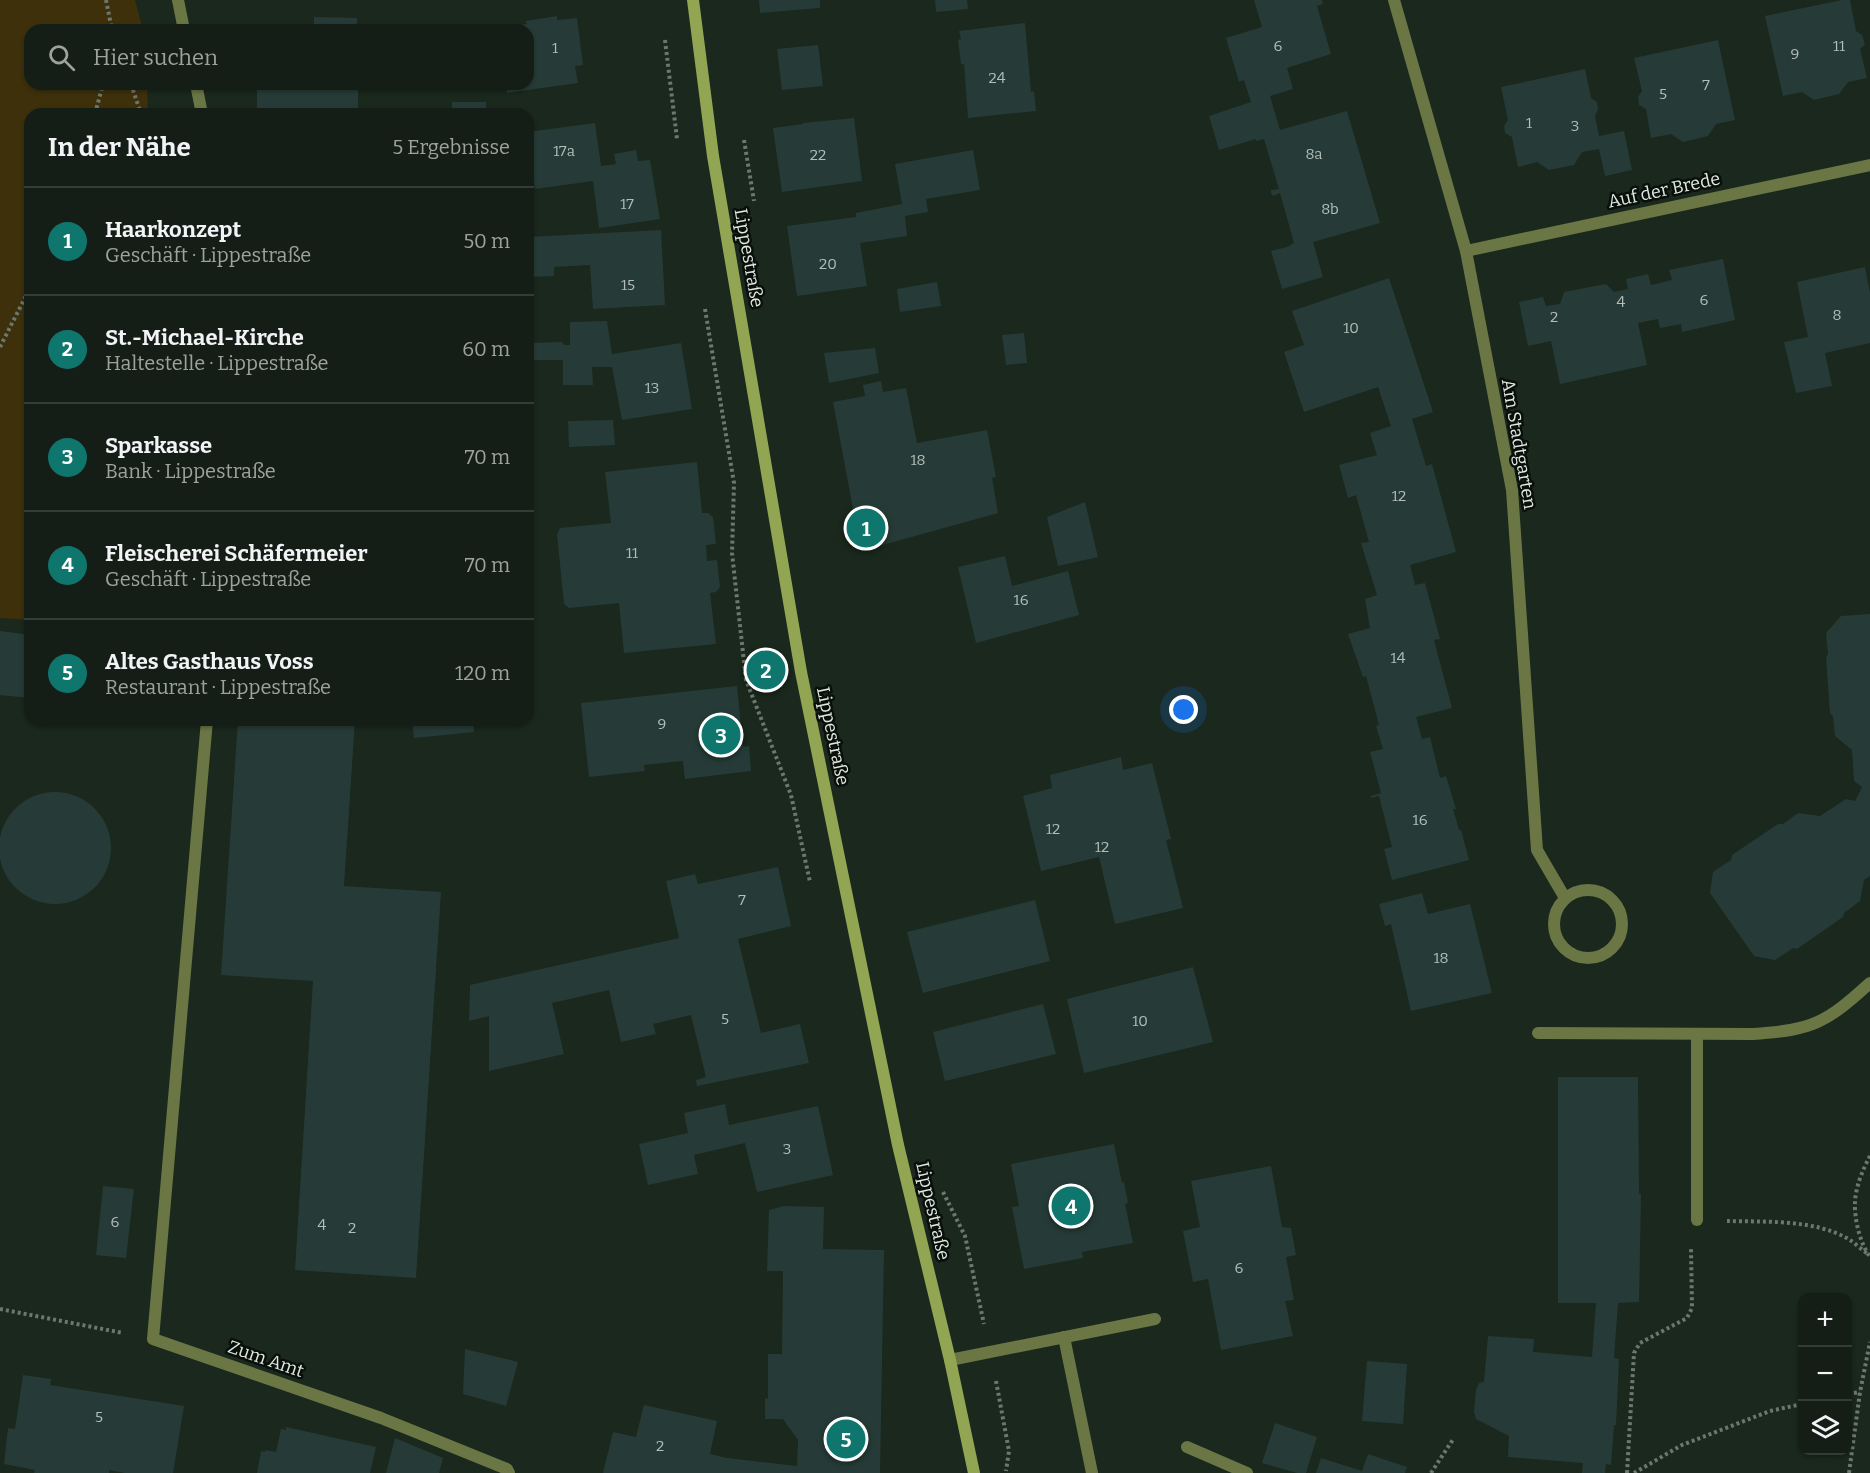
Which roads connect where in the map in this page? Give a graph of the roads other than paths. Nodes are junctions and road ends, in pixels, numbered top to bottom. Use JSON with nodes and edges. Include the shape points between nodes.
{"nodes":[{"id":1,"x":178,"y":0,"type":"edge"},
{"id":2,"x":693,"y":0,"type":"edge"},
{"id":3,"x":1394,"y":0,"type":"edge"},
{"id":4,"x":183,"y":24,"type":"edge"},
{"id":5,"x":197,"y":90,"type":"edge"},
{"id":6,"x":201,"y":108,"type":"edge"},
{"id":7,"x":1870,"y":165,"type":"edge"},
{"id":8,"x":1466,"y":251,"type":"junction"},
{"id":9,"x":206,"y":726,"type":"edge"},
{"id":10,"x":1565,"y":898,"type":"junction"},
{"id":11,"x":1870,"y":983,"type":"edge"},
{"id":12,"x":1538,"y":1033,"type":"dead end"},
{"id":13,"x":1697,"y":1034,"type":"junction"},
{"id":14,"x":1697,"y":1220,"type":"road end"},
{"id":15,"x":1155,"y":1320,"type":"dead end"},
{"id":16,"x":1064,"y":1337,"type":"junction"},
{"id":17,"x":950,"y":1360,"type":"junction"},
{"id":18,"x":1187,"y":1447,"type":"dead end"},
{"id":19,"x":509,"y":1473,"type":"edge"},
{"id":20,"x":974,"y":1473,"type":"edge"},
{"id":21,"x":1092,"y":1473,"type":"edge"},
{"id":22,"x":1247,"y":1473,"type":"edge"}],
"edges":[{"from":1,"to":4,"type":"street"},
{"from":2,"to":17,"type":"main road","name":"Lippestraße","via":[[713,156],[801,672],[898,1145]]},
{"from":3,"to":8,"type":"street","name":"Am Stadtgarten"},
{"from":5,"to":6,"type":"street"},
{"from":7,"to":8,"type":"street","name":"Auf der Brede"},
{"from":8,"to":10,"type":"street","name":"Am Stadtgarten","via":[[1512,490],[1537,850]]},
{"from":9,"to":19,"type":"street","name":"Zum Amt","via":[[153,1339],[381,1418]]},
{"from":10,"to":10,"type":"street","via":[[1588,890],[1611,899],[1622,921],[1615,945],[1605,953],[1581,957],[1560,944],[1554,920]]},
{"from":11,"to":13,"type":"street","via":[[1848,1004],[1808,1027],[1788,1032]]},
{"from":12,"to":13,"type":"street"},
{"from":13,"to":14,"type":"street"},
{"from":15,"to":16,"type":"street"},
{"from":16,"to":17,"type":"street"},
{"from":16,"to":21,"type":"street"},
{"from":17,"to":20,"type":"main road","name":"Lippestraße"},
{"from":18,"to":22,"type":"street"}]}
